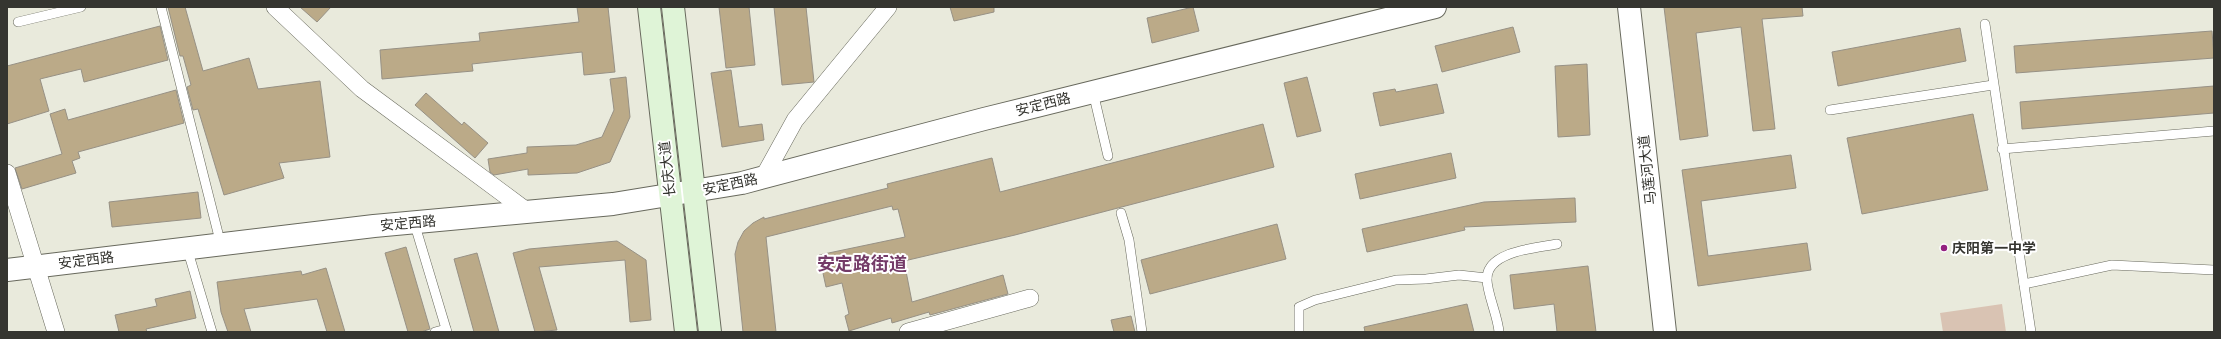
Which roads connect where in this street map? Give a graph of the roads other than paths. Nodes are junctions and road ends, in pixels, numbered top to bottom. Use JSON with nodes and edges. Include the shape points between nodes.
{"nodes":[{"id":1,"x":81,"y":7,"type":"edge"},
{"id":2,"x":161,"y":7,"type":"edge"},
{"id":3,"x":275,"y":7,"type":"edge"},
{"id":4,"x":648,"y":7,"type":"edge"},
{"id":5,"x":673,"y":7,"type":"edge"},
{"id":6,"x":888,"y":7,"type":"edge"},
{"id":7,"x":1388,"y":7,"type":"edge"},
{"id":8,"x":1616,"y":7,"type":"edge"},
{"id":9,"x":1629,"y":7,"type":"edge"},
{"id":10,"x":1430,"y":8,"type":"edge"},
{"id":11,"x":18,"y":22,"type":"dead end"},
{"id":12,"x":1985,"y":24,"type":"dead end"},
{"id":13,"x":1993,"y":85,"type":"junction"},
{"id":14,"x":1093,"y":92,"type":"junction"},
{"id":15,"x":1830,"y":110,"type":"dead end"},
{"id":16,"x":2214,"y":131,"type":"edge"},
{"id":17,"x":2002,"y":149,"type":"junction"},
{"id":18,"x":1108,"y":156,"type":"dead end"},
{"id":19,"x":767,"y":171,"type":"junction"},
{"id":20,"x":7,"y":172,"type":"edge"},
{"id":21,"x":694,"y":186,"type":"junction"},
{"id":22,"x":670,"y":190,"type":"junction"},
{"id":23,"x":521,"y":207,"type":"junction"},
{"id":24,"x":1121,"y":213,"type":"dead end"},
{"id":25,"x":414,"y":222,"type":"junction"},
{"id":26,"x":218,"y":233,"type":"junction"},
{"id":27,"x":1557,"y":244,"type":"dead end"},
{"id":28,"x":187,"y":248,"type":"junction"},
{"id":29,"x":7,"y":258,"type":"edge"},
{"id":30,"x":34,"y":261,"type":"junction"},
{"id":31,"x":7,"y":270,"type":"edge"},
{"id":32,"x":2214,"y":270,"type":"edge"},
{"id":33,"x":1487,"y":278,"type":"junction"},
{"id":34,"x":2024,"y":284,"type":"junction"},
{"id":35,"x":1030,"y":298,"type":"dead end"},
{"id":36,"x":446,"y":330,"type":"edge"},
{"id":37,"x":56,"y":332,"type":"edge"},
{"id":38,"x":212,"y":332,"type":"edge"},
{"id":39,"x":435,"y":332,"type":"edge"},
{"id":40,"x":686,"y":332,"type":"edge"},
{"id":41,"x":710,"y":332,"type":"edge"},
{"id":42,"x":908,"y":332,"type":"edge"},
{"id":43,"x":1142,"y":332,"type":"edge"},
{"id":44,"x":1299,"y":332,"type":"edge"},
{"id":45,"x":1499,"y":332,"type":"edge"},
{"id":46,"x":1652,"y":332,"type":"edge"},
{"id":47,"x":1665,"y":332,"type":"edge"},
{"id":48,"x":2031,"y":332,"type":"edge"}],
"edges":[{"from":1,"to":11,"type":"lane"},
{"from":2,"to":26,"type":"lane"},
{"from":3,"to":23,"type":"street","via":[[362,89]]},
{"from":4,"to":22,"type":"main road","name":"长庆大道"},
{"from":5,"to":21,"type":"main road","name":"长庆大道"},
{"from":6,"to":19,"type":"street","via":[[795,120]]},
{"from":7,"to":19,"type":"street","name":"安定西路","via":[[981,108]]},
{"from":8,"to":46,"type":"street","name":"马莲河大道"},
{"from":9,"to":47,"type":"street","name":"马莲河大道"},
{"from":10,"to":14,"type":"street","name":"安定西路"},
{"from":12,"to":13,"type":"lane"},
{"from":13,"to":15,"type":"lane"},
{"from":13,"to":17,"type":"lane"},
{"from":14,"to":18,"type":"lane"},
{"from":14,"to":19,"type":"street","name":"安定西路"},
{"from":16,"to":17,"type":"lane"},
{"from":17,"to":34,"type":"lane"},
{"from":19,"to":21,"type":"street","name":"安定西路"},
{"from":20,"to":30,"type":"street"},
{"from":21,"to":22,"type":"street","name":"安定西路"},
{"from":21,"to":41,"type":"main road","name":"长庆大道"},
{"from":22,"to":23,"type":"street","name":"安定西路","via":[[612,193]]},
{"from":22,"to":40,"type":"main road","name":"长庆大道"},
{"from":23,"to":25,"type":"street","name":"安定西路"},
{"from":23,"to":26,"type":"street","name":"安定西路","via":[[373,214]]},
{"from":24,"to":43,"type":"lane","via":[[1129,240]]},
{"from":25,"to":28,"type":"street","name":"安定西路"},
{"from":25,"to":36,"type":"lane"},
{"from":26,"to":30,"type":"street","name":"安定西路"},
{"from":27,"to":33,"type":"lane","via":[[1508,254],[1493,263]]},
{"from":28,"to":30,"type":"street","name":"安定西路"},
{"from":28,"to":38,"type":"lane"},
{"from":29,"to":30,"type":"street","name":"安定西路"},
{"from":30,"to":31,"type":"street","name":"安定西路"},
{"from":30,"to":37,"type":"street"},
{"from":32,"to":34,"type":"lane","via":[[2112,265]]},
{"from":33,"to":44,"type":"lane","via":[[1459,275],[1396,280],[1315,300],[1299,307]]},
{"from":33,"to":45,"type":"lane","via":[[1498,317]]},
{"from":34,"to":48,"type":"lane"},
{"from":35,"to":42,"type":"street"},
{"from":36,"to":39,"type":"lane"}]}
